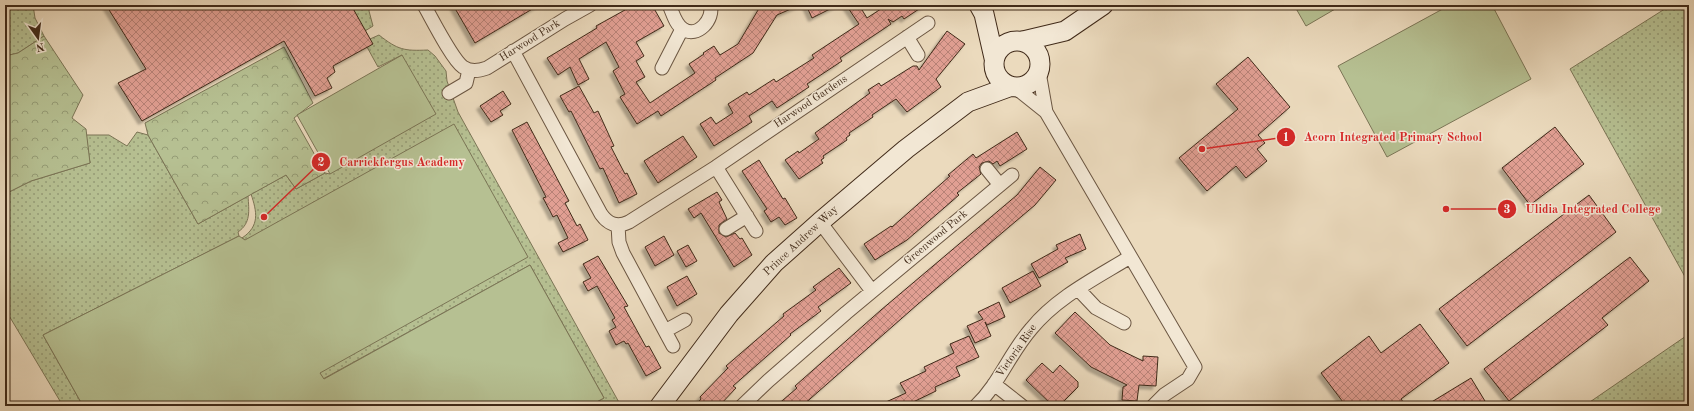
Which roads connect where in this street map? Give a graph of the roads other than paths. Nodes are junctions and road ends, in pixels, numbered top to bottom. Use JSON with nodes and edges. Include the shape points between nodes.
{"nodes":[{"id":1,"x":424,"y":5,"type":"edge"},
{"id":2,"x":590,"y":5,"type":"edge"},
{"id":3,"x":669,"y":5,"type":"edge"},
{"id":4,"x":710,"y":5,"type":"edge"},
{"id":5,"x":1103,"y":5,"type":"edge"},
{"id":6,"x":982,"y":10,"type":"edge"},
{"id":7,"x":928,"y":23,"type":"dead end"},
{"id":8,"x":682,"y":29,"type":"junction"},
{"id":9,"x":1065,"y":31,"type":"junction"},
{"id":10,"x":907,"y":37,"type":"junction"},
{"id":11,"x":1019,"y":41,"type":"junction"},
{"id":12,"x":513,"y":51,"type":"junction"},
{"id":13,"x":918,"y":55,"type":"dead end"},
{"id":14,"x":994,"y":62,"type":"junction"},
{"id":15,"x":662,"y":68,"type":"dead end"},
{"id":16,"x":1040,"y":68,"type":"junction"},
{"id":17,"x":469,"y":70,"type":"junction"},
{"id":18,"x":1013,"y":87,"type":"junction"},
{"id":19,"x":450,"y":93,"type":"dead end"},
{"id":20,"x":968,"y":102,"type":"junction"},
{"id":21,"x":1046,"y":112,"type":"junction"},
{"id":22,"x":716,"y":167,"type":"junction"},
{"id":23,"x":987,"y":169,"type":"dead end"},
{"id":24,"x":1012,"y":175,"type":"dead end"},
{"id":25,"x":1000,"y":185,"type":"junction"},
{"id":26,"x":747,"y":216,"type":"junction"},
{"id":27,"x":820,"y":222,"type":"junction"},
{"id":28,"x":618,"y":225,"type":"junction"},
{"id":29,"x":726,"y":229,"type":"dead end"},
{"id":30,"x":756,"y":231,"type":"dead end"},
{"id":31,"x":1130,"y":257,"type":"junction"},
{"id":32,"x":1078,"y":289,"type":"junction"},
{"id":33,"x":872,"y":290,"type":"junction"},
{"id":34,"x":685,"y":320,"type":"dead end"},
{"id":35,"x":1124,"y":322,"type":"dead end"},
{"id":36,"x":665,"y":331,"type":"junction"},
{"id":37,"x":673,"y":346,"type":"dead end"},
{"id":38,"x":994,"y":384,"type":"junction"},
{"id":39,"x":751,"y":403,"type":"edge"},
{"id":40,"x":660,"y":406,"type":"edge"},
{"id":41,"x":976,"y":406,"type":"edge"},
{"id":42,"x":1022,"y":406,"type":"edge"},
{"id":43,"x":1153,"y":406,"type":"edge"}],
"edges":[{"from":1,"to":17,"type":"street","via":[[455,58]]},
{"from":2,"to":12,"type":"street","name":"Harwood Park"},
{"from":3,"to":8,"type":"street"},
{"from":4,"to":8,"type":"street","via":[[711,15],[705,25],[691,32]]},
{"from":5,"to":9,"type":"street"},
{"from":6,"to":11,"type":"street"},
{"from":6,"to":14,"type":"street"},
{"from":7,"to":10,"type":"street","name":"Harwood Gardens"},
{"from":8,"to":15,"type":"street"},
{"from":9,"to":11,"type":"street"},
{"from":9,"to":16,"type":"street","via":[[1050,49]]},
{"from":10,"to":13,"type":"street"},
{"from":10,"to":22,"type":"street","name":"Harwood Gardens"},
{"from":11,"to":14,"type":"street","via":[[1002,46],[997,51]]},
{"from":11,"to":16,"type":"street","via":[[1035,49],[1040,56]]},
{"from":12,"to":17,"type":"street","name":"Harwood Park","via":[[487,68],[480,71]]},
{"from":12,"to":28,"type":"street","via":[[601,214],[608,222]]},
{"from":14,"to":18,"type":"street","via":[[998,79]]},
{"from":14,"to":20,"type":"street","name":"Prince Andrew Way"},
{"from":16,"to":18,"type":"street","via":[[1036,79],[1030,84]]},
{"from":16,"to":21,"type":"street"},
{"from":17,"to":19,"type":"street","via":[[466,83]]},
{"from":18,"to":20,"type":"street","name":"Prince Andrew Way"},
{"from":18,"to":21,"type":"street"},
{"from":20,"to":27,"type":"street","name":"Prince Andrew Way","via":[[906,149]]},
{"from":21,"to":31,"type":"street"},
{"from":22,"to":26,"type":"street"},
{"from":22,"to":28,"type":"street","name":"Harwood Gardens","via":[[629,222]]},
{"from":23,"to":25,"type":"street"},
{"from":24,"to":25,"type":"street","name":"Greenwood Park"},
{"from":25,"to":33,"type":"street","name":"Greenwood Park"},
{"from":26,"to":29,"type":"street"},
{"from":26,"to":30,"type":"street"},
{"from":27,"to":33,"type":"street"},
{"from":27,"to":40,"type":"street","name":"Prince Andrew Way","via":[[774,263],[729,314]]},
{"from":28,"to":36,"type":"street","via":[[621,248]]},
{"from":31,"to":32,"type":"street","name":"Victoria Rise"},
{"from":31,"to":43,"type":"street","via":[[1195,367],[1188,378]]},
{"from":32,"to":35,"type":"street","via":[[1104,314]]},
{"from":32,"to":38,"type":"street","name":"Victoria Rise","via":[[1049,311],[1031,329]]},
{"from":33,"to":39,"type":"street","name":"Greenwood Park"},
{"from":34,"to":36,"type":"street"},
{"from":36,"to":37,"type":"street"},
{"from":38,"to":41,"type":"street","name":"Victoria Rise"},
{"from":38,"to":42,"type":"street","name":"Victoria Rise"}]}
